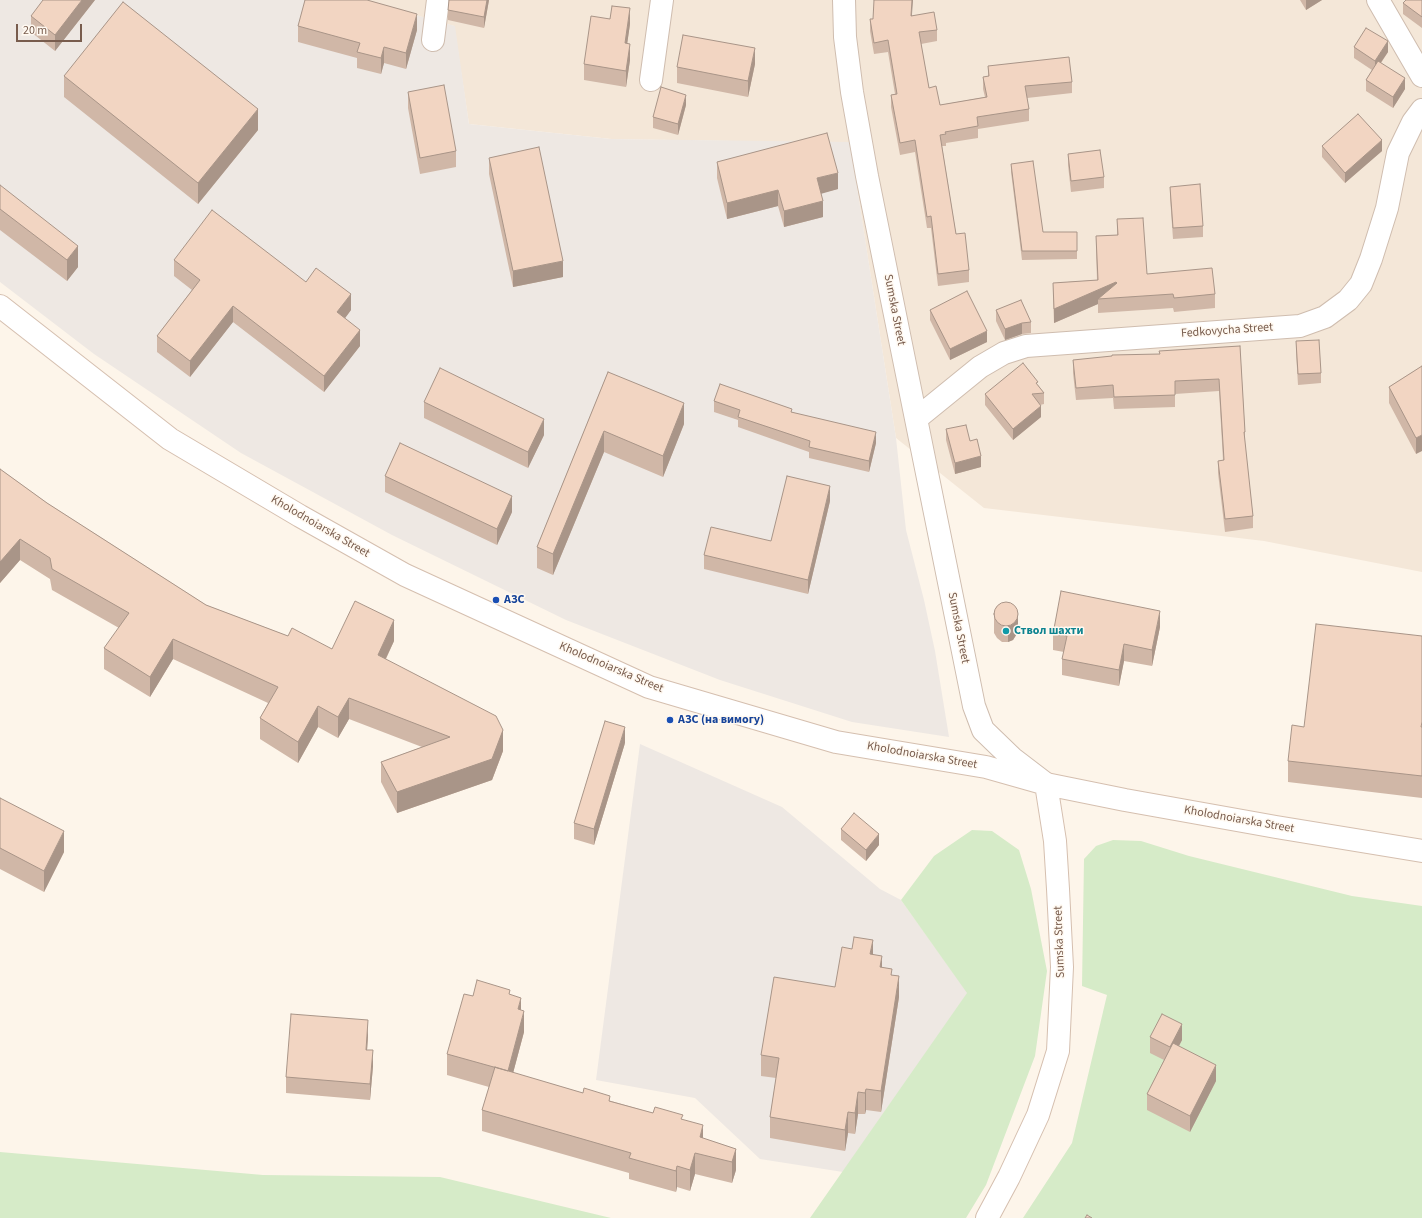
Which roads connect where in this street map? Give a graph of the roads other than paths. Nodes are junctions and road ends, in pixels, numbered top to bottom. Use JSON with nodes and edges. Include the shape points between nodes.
{"nodes":[{"id":1,"x":438,"y":0,"type":"edge"},
{"id":2,"x":662,"y":0,"type":"edge"},
{"id":3,"x":844,"y":0,"type":"edge"},
{"id":4,"x":1378,"y":0,"type":"edge"},
{"id":5,"x":433,"y":40,"type":"dead end"},
{"id":6,"x":1422,"y":76,"type":"edge"},
{"id":7,"x":651,"y":80,"type":"dead end"},
{"id":8,"x":1422,"y":110,"type":"edge"},
{"id":9,"x":0,"y":306,"type":"edge"},
{"id":10,"x":916,"y":419,"type":"junction"},
{"id":11,"x":1046,"y":784,"type":"junction"},
{"id":12,"x":1422,"y":851,"type":"edge"},
{"id":13,"x":987,"y":1218,"type":"edge"}],
"edges":[{"from":1,"to":5,"type":"street"},
{"from":2,"to":7,"type":"street"},
{"from":3,"to":10,"type":"street","name":"Sumska Street","via":[[845,37],[852,92]]},
{"from":4,"to":6,"type":"street"},
{"from":8,"to":10,"type":"street","name":"Fedkovycha Street","via":[[1413,122],[1398,153],[1386,208],[1361,284],[1348,300],[1325,317],[1300,326],[1026,346],[1004,353],[980,367]]},
{"from":9,"to":11,"type":"street","name":"Kholodnoiarska Street","via":[[170,439],[312,523],[405,575],[649,687],[836,742],[986,767]]},
{"from":10,"to":11,"type":"street","name":"Sumska Street","via":[[974,706],[983,730],[1012,758]]},
{"from":11,"to":12,"type":"street","name":"Kholodnoiarska Street","via":[[1124,800]]},
{"from":11,"to":13,"type":"street","name":"Sumska Street","via":[[1055,841],[1059,896],[1062,967],[1058,1051],[1038,1115]]}]}
